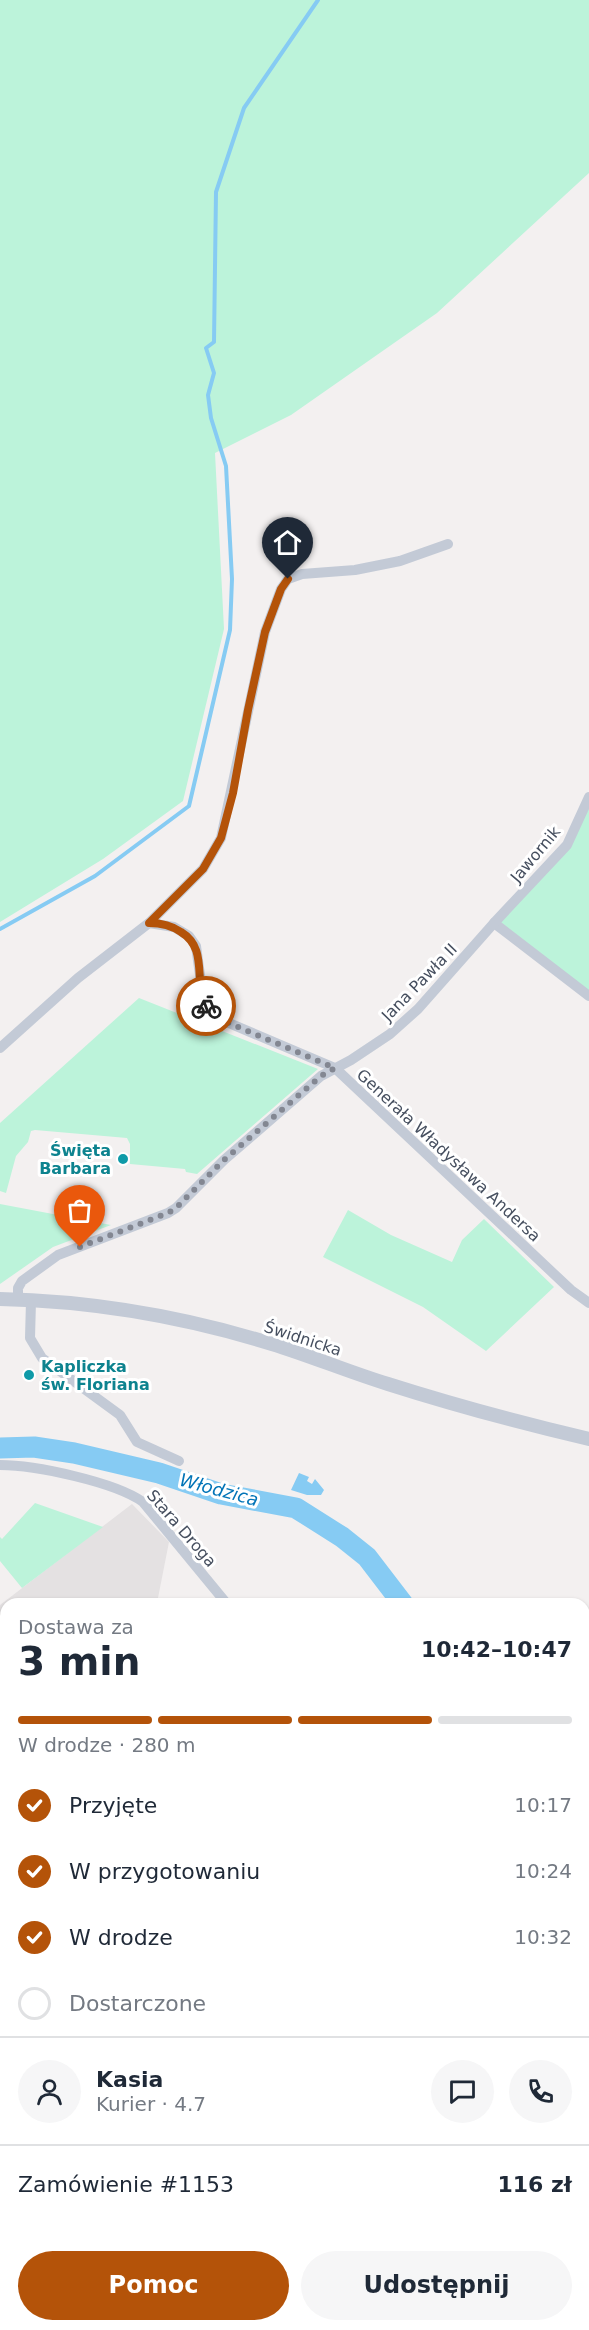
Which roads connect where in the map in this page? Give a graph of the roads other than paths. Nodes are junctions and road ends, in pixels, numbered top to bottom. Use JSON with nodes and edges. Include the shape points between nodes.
{"nodes":[{"id":1,"x":448,"y":544,"type":"dead end"},
{"id":2,"x":589,"y":797,"type":"edge"},
{"id":3,"x":149,"y":923,"type":"junction"},
{"id":4,"x":494,"y":923,"type":"junction"},
{"id":5,"x":589,"y":996,"type":"edge"},
{"id":6,"x":0,"y":1048,"type":"edge"},
{"id":7,"x":335,"y":1068,"type":"junction"},
{"id":8,"x":0,"y":1299,"type":"edge"},
{"id":9,"x":24,"y":1300,"type":"junction"},
{"id":10,"x":589,"y":1303,"type":"edge"},
{"id":11,"x":589,"y":1439,"type":"edge"},
{"id":12,"x":179,"y":1461,"type":"dead end"},
{"id":13,"x":0,"y":1465,"type":"edge"},
{"id":14,"x":222,"y":1598,"type":"edge"}],
"edges":[{"from":1,"to":3,"type":"street","via":[[400,561],[288,579],[265,632],[221,838],[203,869]]},
{"from":2,"to":4,"type":"street","name":"Jawornik","via":[[567,845]]},
{"from":3,"to":6,"type":"street","via":[[78,978]]},
{"from":3,"to":7,"type":"street","name":"Generała Władysława Andersa","via":[[174,927],[189,936],[196,946],[204,1004],[217,1018]]},
{"from":4,"to":5,"type":"street"},
{"from":4,"to":7,"type":"street","name":"Jana Pawła II","via":[[390,1034]]},
{"from":7,"to":9,"type":"street","name":"Jana Pawła II","via":[[224,1160],[176,1208],[58,1255],[22,1281],[18,1288]]},
{"from":7,"to":10,"type":"street","name":"Generała Władysława Andersa"},
{"from":8,"to":9,"type":"street","name":"Świdnicka"},
{"from":9,"to":11,"type":"street","name":"Świdnicka","via":[[148,1314],[223,1330],[450,1403]]},
{"from":9,"to":12,"type":"street","via":[[30,1338],[42,1358],[120,1415],[137,1442]]},
{"from":13,"to":14,"type":"street","name":"Stara Droga","via":[[19,1465],[102,1483],[135,1496]]}]}
